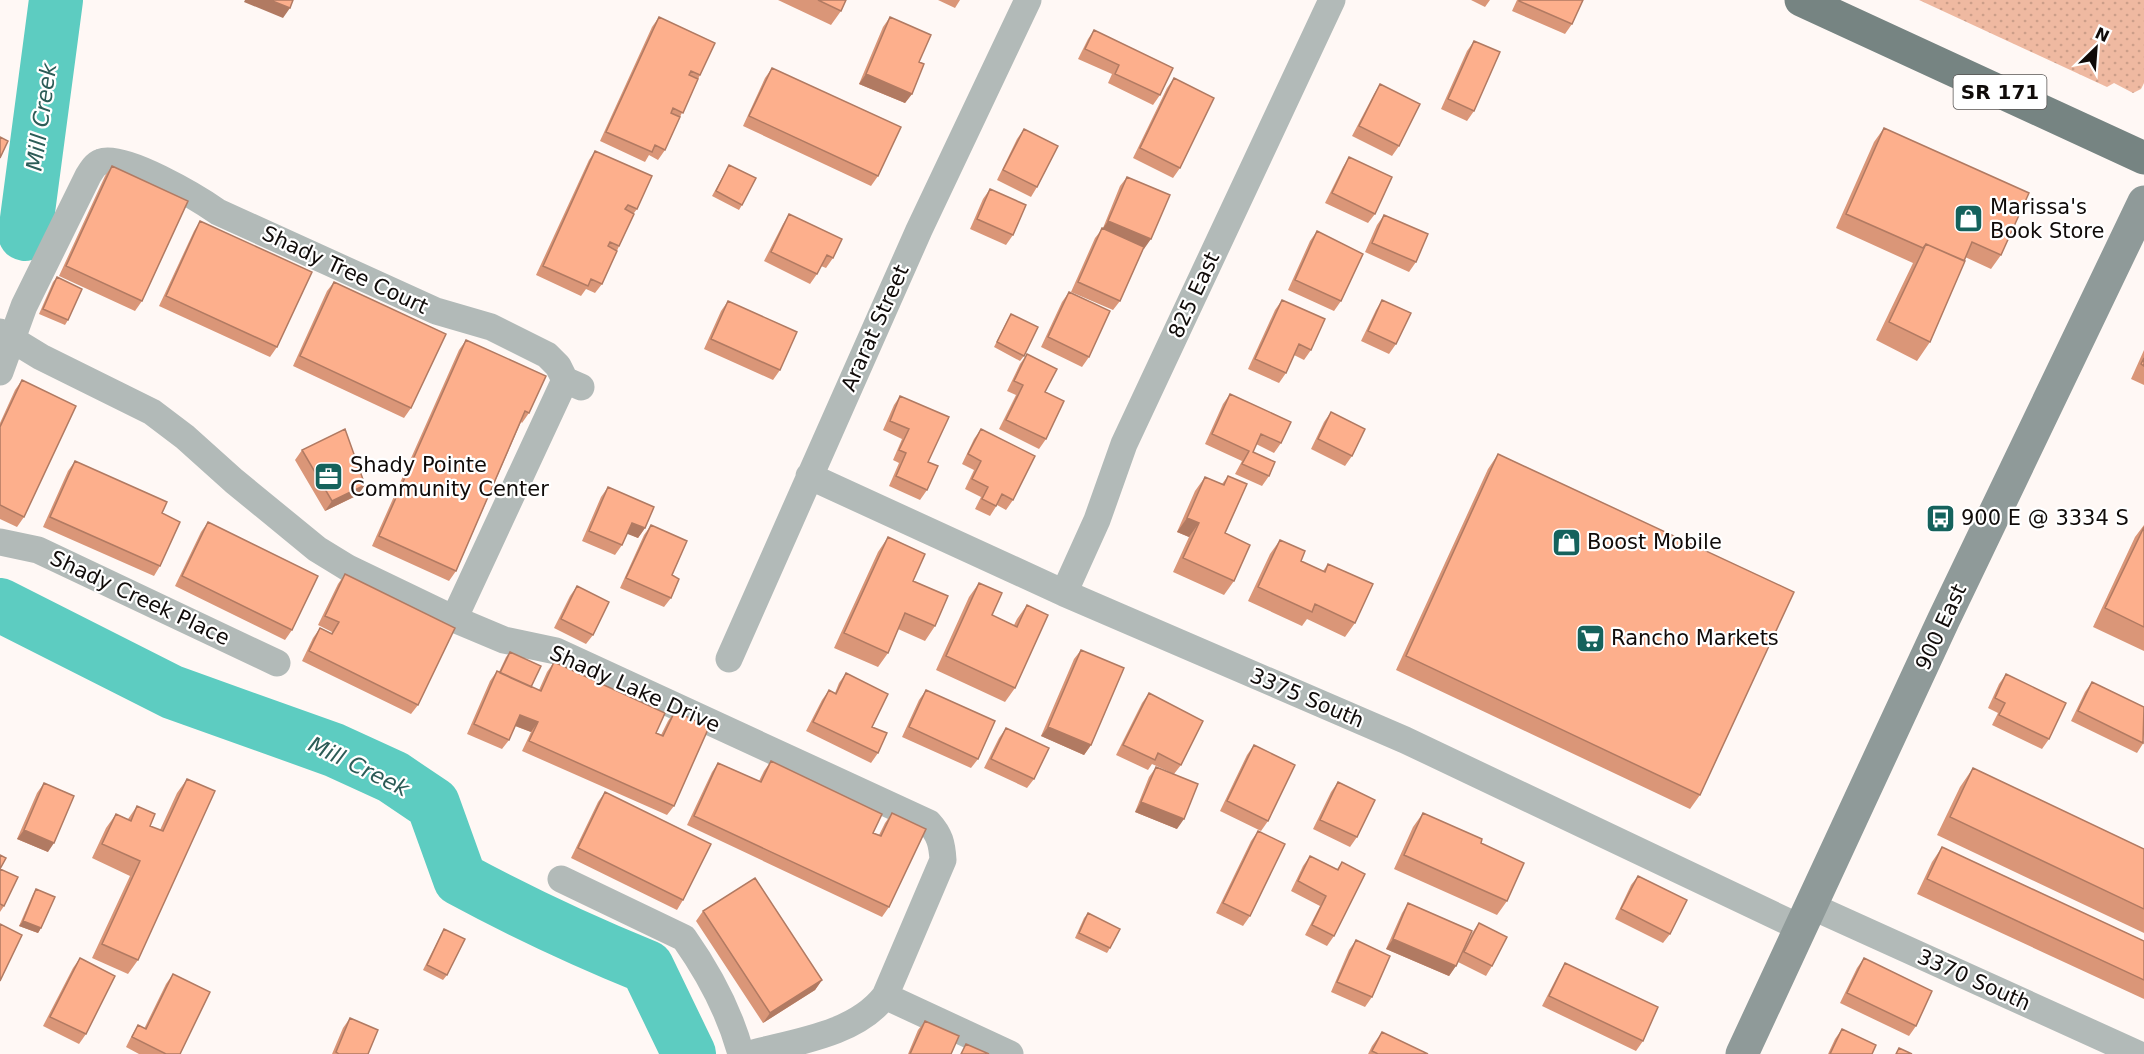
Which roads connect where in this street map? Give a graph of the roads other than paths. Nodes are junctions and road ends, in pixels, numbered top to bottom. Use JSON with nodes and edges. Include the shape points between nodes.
{"nodes":[{"id":1,"x":1028,"y":0,"type":"edge"},
{"id":2,"x":1332,"y":0,"type":"edge"},
{"id":3,"x":1801,"y":0,"type":"edge"},
{"id":4,"x":2144,"y":158,"type":"edge"},
{"id":5,"x":2144,"y":202,"type":"edge"},
{"id":6,"x":6,"y":336,"type":"edge"},
{"id":7,"x":0,"y":372,"type":"edge"},
{"id":8,"x":809,"y":476,"type":"junction"},
{"id":9,"x":0,"y":542,"type":"edge"},
{"id":10,"x":1064,"y":593,"type":"junction"},
{"id":11,"x":454,"y":619,"type":"junction"},
{"id":12,"x":729,"y":659,"type":"dead end"},
{"id":13,"x":277,"y":663,"type":"dead end"},
{"id":14,"x":561,"y":879,"type":"dead end"},
{"id":15,"x":1806,"y":917,"type":"junction"},
{"id":16,"x":885,"y":996,"type":"junction"},
{"id":17,"x":836,"y":1043,"type":"edge"},
{"id":18,"x":741,"y":1054,"type":"edge"},
{"id":19,"x":749,"y":1054,"type":"edge"},
{"id":20,"x":1010,"y":1054,"type":"edge"},
{"id":21,"x":1742,"y":1054,"type":"edge"},
{"id":22,"x":2138,"y":1054,"type":"edge"}],
"edges":[{"from":1,"to":8,"type":"street","name":"Ararat Street"},
{"from":2,"to":10,"type":"street","name":"825 East","via":[[1124,444]]},
{"from":3,"to":4,"type":"main road","number":"SR 171"},
{"from":5,"to":15,"type":"main road","name":"900 East"},
{"from":6,"to":7,"type":"street"},
{"from":6,"to":11,"type":"street","name":"Shady Lake Drive","via":[[152,412],[317,549]]},
{"from":6,"to":11,"type":"street","name":"Shady Tree Court","via":[[88,176],[102,161],[133,167],[185,190],[218,212],[436,311],[491,327],[547,355],[573,383]]},
{"from":8,"to":10,"type":"street","name":"3375 South"},
{"from":8,"to":12,"type":"street","name":"Ararat Street"},
{"from":9,"to":13,"type":"street","name":"Shady Creek Place","via":[[38,550]]},
{"from":10,"to":15,"type":"street","name":"3375 South"},
{"from":11,"to":16,"type":"street","name":"Shady Lake Drive","via":[[504,640],[556,651],[929,823],[942,844],[943,860]]},
{"from":14,"to":18,"type":"street","via":[[684,938],[734,1029]]},
{"from":15,"to":21,"type":"main road","name":"900 East"},
{"from":15,"to":22,"type":"street","name":"3370 South"},
{"from":16,"to":17,"type":"street","name":"Shady Lake Drive"},
{"from":16,"to":20,"type":"street"},
{"from":17,"to":19,"type":"street","name":"Shady Lake Drive"}]}
